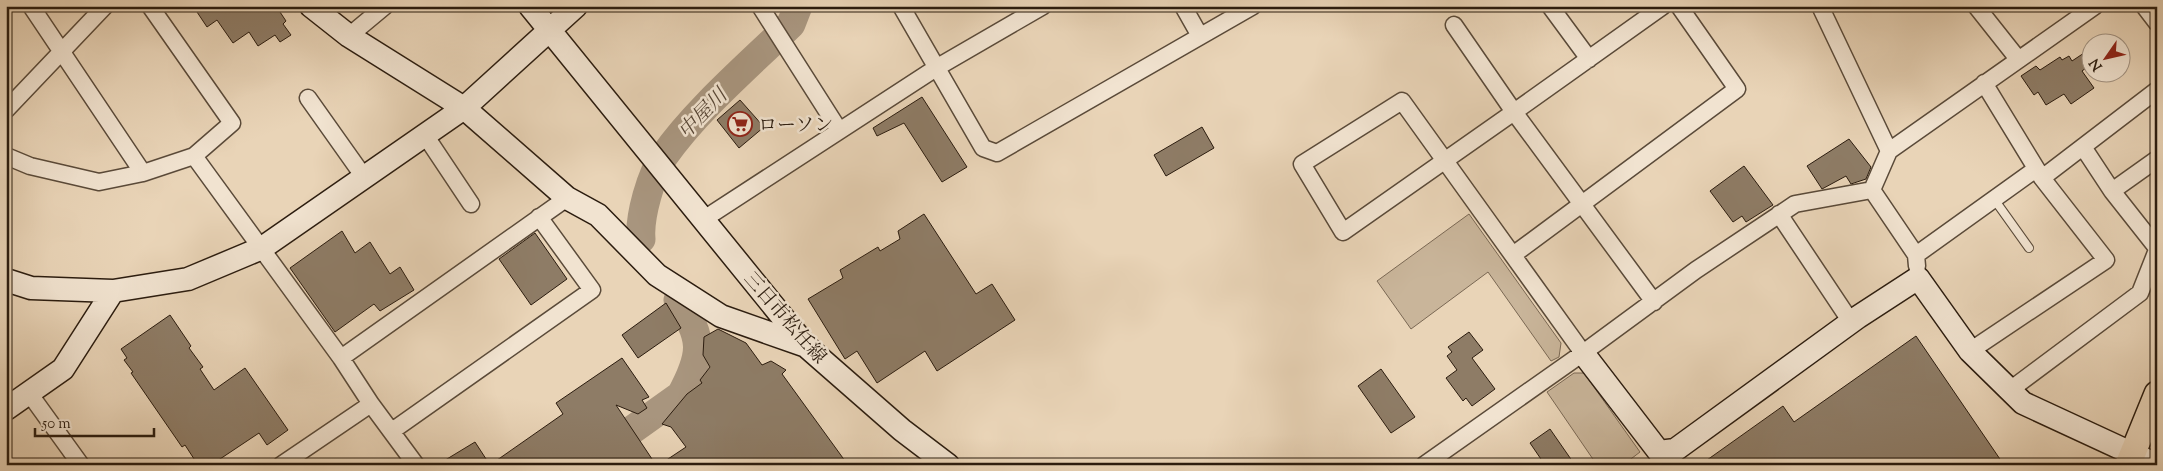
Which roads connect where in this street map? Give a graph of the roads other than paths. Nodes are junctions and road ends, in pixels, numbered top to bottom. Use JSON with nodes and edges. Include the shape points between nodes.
{"nodes":[{"id":1,"x":31,"y":6,"type":"edge"},
{"id":2,"x":105,"y":6,"type":"edge"},
{"id":3,"x":150,"y":6,"type":"edge"},
{"id":4,"x":310,"y":6,"type":"edge"},
{"id":5,"x":385,"y":6,"type":"edge"},
{"id":6,"x":530,"y":6,"type":"edge"},
{"id":7,"x":576,"y":6,"type":"edge"},
{"id":8,"x":760,"y":6,"type":"edge"},
{"id":9,"x":901,"y":6,"type":"edge"},
{"id":10,"x":1043,"y":6,"type":"edge"},
{"id":11,"x":1183,"y":6,"type":"edge"},
{"id":12,"x":1253,"y":6,"type":"edge"},
{"id":13,"x":1550,"y":6,"type":"edge"},
{"id":14,"x":1664,"y":6,"type":"edge"},
{"id":15,"x":1679,"y":6,"type":"edge"},
{"id":16,"x":1820,"y":6,"type":"edge"},
{"id":17,"x":1976,"y":6,"type":"edge"},
{"id":18,"x":2095,"y":6,"type":"edge"},
{"id":19,"x":2144,"y":6,"type":"edge"},
{"id":20,"x":2157,"y":23,"type":"edge"},
{"id":21,"x":1454,"y":25,"type":"dead end"},
{"id":22,"x":548,"y":29,"type":"junction"},
{"id":23,"x":349,"y":36,"type":"junction"},
{"id":24,"x":1200,"y":36,"type":"junction"},
{"id":25,"x":62,"y":50,"type":"junction"},
{"id":26,"x":1589,"y":59,"type":"junction"},
{"id":27,"x":2018,"y":59,"type":"junction"},
{"id":28,"x":936,"y":68,"type":"junction"},
{"id":29,"x":1984,"y":83,"type":"junction"},
{"id":30,"x":2157,"y":90,"type":"edge"},
{"id":31,"x":308,"y":98,"type":"dead end"},
{"id":32,"x":464,"y":108,"type":"junction"},
{"id":33,"x":6,"y":110,"type":"edge"},
{"id":34,"x":1514,"y":112,"type":"junction"},
{"id":35,"x":839,"y":130,"type":"junction"},
{"id":36,"x":425,"y":136,"type":"junction"},
{"id":37,"x":2083,"y":147,"type":"junction"},
{"id":38,"x":1890,"y":151,"type":"junction"},
{"id":39,"x":6,"y":156,"type":"edge"},
{"id":40,"x":194,"y":156,"type":"junction"},
{"id":41,"x":2157,"y":158,"type":"edge"},
{"id":42,"x":1445,"y":161,"type":"junction"},
{"id":43,"x":2039,"y":173,"type":"junction"},
{"id":44,"x":143,"y":174,"type":"junction"},
{"id":45,"x":364,"y":177,"type":"junction"},
{"id":46,"x":1872,"y":190,"type":"junction"},
{"id":47,"x":2112,"y":191,"type":"junction"},
{"id":48,"x":567,"y":198,"type":"junction"},
{"id":49,"x":1994,"y":199,"type":"junction"},
{"id":50,"x":471,"y":204,"type":"dead end"},
{"id":51,"x":1582,"y":205,"type":"junction"},
{"id":52,"x":1779,"y":214,"type":"junction"},
{"id":53,"x":539,"y":217,"type":"junction"},
{"id":54,"x":704,"y":219,"type":"junction"},
{"id":55,"x":262,"y":248,"type":"junction"},
{"id":56,"x":2029,"y":248,"type":"dead end"},
{"id":57,"x":2157,"y":249,"type":"edge"},
{"id":58,"x":1513,"y":255,"type":"junction"},
{"id":59,"x":1916,"y":255,"type":"junction"},
{"id":60,"x":1918,"y":278,"type":"junction"},
{"id":61,"x":6,"y":280,"type":"edge"},
{"id":62,"x":113,"y":292,"type":"junction"},
{"id":63,"x":1654,"y":302,"type":"junction"},
{"id":64,"x":1851,"y":322,"type":"junction"},
{"id":65,"x":806,"y":346,"type":"junction"},
{"id":66,"x":1970,"y":351,"type":"junction"},
{"id":67,"x":1583,"y":353,"type":"junction"},
{"id":68,"x":340,"y":358,"type":"junction"},
{"id":69,"x":2010,"y":390,"type":"junction"},
{"id":70,"x":29,"y":393,"type":"junction"},
{"id":71,"x":2157,"y":394,"type":"edge"},
{"id":72,"x":371,"y":404,"type":"junction"},
{"id":73,"x":6,"y":409,"type":"edge"},
{"id":74,"x":392,"y":432,"type":"junction"},
{"id":75,"x":2130,"y":459,"type":"edge"},
{"id":76,"x":2157,"y":464,"type":"edge"},
{"id":77,"x":80,"y":465,"type":"edge"},
{"id":78,"x":281,"y":465,"type":"edge"},
{"id":79,"x":416,"y":465,"type":"edge"},
{"id":80,"x":948,"y":465,"type":"edge"},
{"id":81,"x":1424,"y":465,"type":"edge"}],
"edges":[{"from":1,"to":25,"type":"street"},
{"from":2,"to":25,"type":"street"},
{"from":3,"to":40,"type":"street","via":[[232,123]]},
{"from":4,"to":23,"type":"street"},
{"from":5,"to":23,"type":"street"},
{"from":6,"to":22,"type":"street","name":"三日市松任線"},
{"from":7,"to":22,"type":"street"},
{"from":8,"to":35,"type":"street"},
{"from":9,"to":28,"type":"street"},
{"from":10,"to":28,"type":"street"},
{"from":11,"to":24,"type":"street"},
{"from":12,"to":24,"type":"street"},
{"from":13,"to":26,"type":"street"},
{"from":14,"to":26,"type":"street"},
{"from":15,"to":51,"type":"street","via":[[1737,89]]},
{"from":16,"to":38,"type":"street"},
{"from":17,"to":27,"type":"street"},
{"from":18,"to":27,"type":"street"},
{"from":19,"to":20,"type":"street"},
{"from":21,"to":34,"type":"street"},
{"from":22,"to":32,"type":"street"},
{"from":22,"to":54,"type":"street","name":"三日市松任線"},
{"from":23,"to":32,"type":"street"},
{"from":24,"to":28,"type":"street","via":[[997,153],[983,148]]},
{"from":25,"to":33,"type":"street"},
{"from":25,"to":44,"type":"street"},
{"from":26,"to":34,"type":"street"},
{"from":27,"to":29,"type":"street"},
{"from":28,"to":35,"type":"street"},
{"from":29,"to":38,"type":"street"},
{"from":29,"to":43,"type":"street"},
{"from":30,"to":37,"type":"street"},
{"from":31,"to":45,"type":"street"},
{"from":32,"to":36,"type":"street"},
{"from":32,"to":48,"type":"street"},
{"from":34,"to":42,"type":"street"},
{"from":34,"to":51,"type":"street"},
{"from":35,"to":54,"type":"street"},
{"from":36,"to":45,"type":"street"},
{"from":36,"to":50,"type":"street"},
{"from":37,"to":43,"type":"street"},
{"from":37,"to":47,"type":"street"},
{"from":38,"to":46,"type":"street"},
{"from":39,"to":44,"type":"street","via":[[30,166],[99,182]]},
{"from":40,"to":44,"type":"street"},
{"from":40,"to":55,"type":"street"},
{"from":41,"to":47,"type":"street"},
{"from":42,"to":42,"type":"street","via":[[1402,101],[1302,164],[1343,232]]},
{"from":42,"to":58,"type":"street"},
{"from":43,"to":49,"type":"street"},
{"from":43,"to":66,"type":"street","via":[[2106,260]]},
{"from":45,"to":55,"type":"street"},
{"from":46,"to":52,"type":"street","via":[[1794,204]]},
{"from":46,"to":59,"type":"street"},
{"from":47,"to":57,"type":"street"},
{"from":48,"to":53,"type":"street"},
{"from":48,"to":65,"type":"street","via":[[598,216],[657,276],[722,316]]},
{"from":49,"to":56,"type":"lane"},
{"from":49,"to":59,"type":"street"},
{"from":51,"to":58,"type":"street"},
{"from":51,"to":63,"type":"street"},
{"from":52,"to":63,"type":"street"},
{"from":52,"to":64,"type":"street"},
{"from":53,"to":68,"type":"street"},
{"from":53,"to":74,"type":"street","via":[[592,290]]},
{"from":54,"to":65,"type":"street","name":"三日市松任線"},
{"from":55,"to":62,"type":"street","via":[[188,279]]},
{"from":55,"to":68,"type":"street"},
{"from":57,"to":69,"type":"street","via":[[2140,293]]},
{"from":58,"to":67,"type":"street"},
{"from":59,"to":60,"type":"street"},
{"from":60,"to":64,"type":"street"},
{"from":60,"to":66,"type":"street"},
{"from":61,"to":62,"type":"street","via":[[31,288]]},
{"from":62,"to":70,"type":"street","via":[[63,369]]},
{"from":63,"to":67,"type":"street"},
{"from":64,"to":67,"type":"street","via":[[1675,450],[1659,452]]},
{"from":65,"to":80,"type":"street","name":"三日市松任線","via":[[902,430]]},
{"from":66,"to":69,"type":"street"},
{"from":67,"to":81,"type":"street"},
{"from":68,"to":72,"type":"street"},
{"from":69,"to":75,"type":"street","via":[[2023,403]]},
{"from":70,"to":73,"type":"street"},
{"from":70,"to":77,"type":"street"},
{"from":71,"to":75,"type":"main road"},
{"from":72,"to":74,"type":"street"},
{"from":72,"to":78,"type":"street"},
{"from":74,"to":79,"type":"street"},
{"from":75,"to":76,"type":"street"}]}
